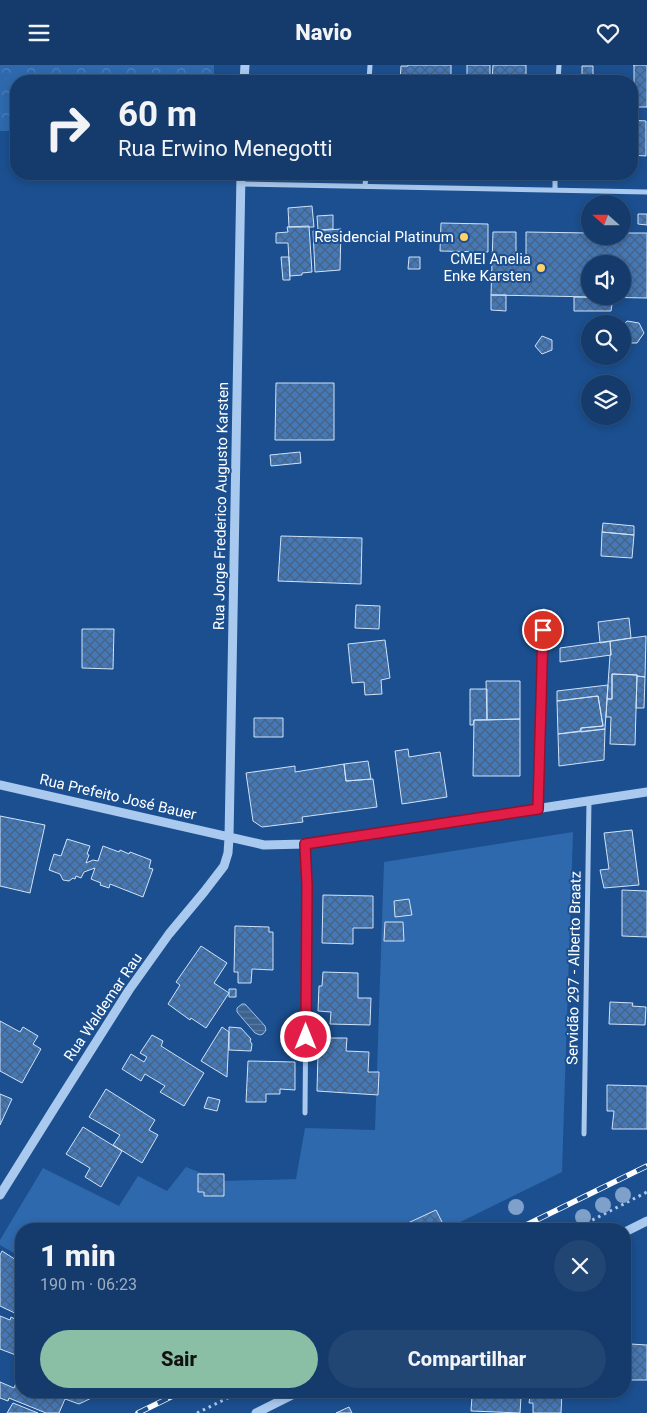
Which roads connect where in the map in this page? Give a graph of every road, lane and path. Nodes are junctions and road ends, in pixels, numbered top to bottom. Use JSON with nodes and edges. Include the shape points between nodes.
{"nodes":[{"id":1,"x":241,"y":180,"type":"edge"},
{"id":2,"x":366,"y":180,"type":"edge"},
{"id":3,"x":555,"y":180,"type":"edge"},
{"id":4,"x":241,"y":184,"type":"junction"},
{"id":5,"x":365,"y":187,"type":"junction"},
{"id":6,"x":555,"y":190,"type":"junction"},
{"id":7,"x":647,"y":192,"type":"edge"},
{"id":8,"x":544,"y":611,"type":"dead end"},
{"id":9,"x":0,"y":785,"type":"edge"},
{"id":10,"x":647,"y":792,"type":"edge"},
{"id":11,"x":589,"y":801,"type":"junction"},
{"id":12,"x":538,"y":809,"type":"junction"},
{"id":13,"x":229,"y":838,"type":"junction"},
{"id":14,"x":305,"y":844,"type":"junction"},
{"id":15,"x":305,"y":1113,"type":"dead end"},
{"id":16,"x":584,"y":1135,"type":"dead end"},
{"id":17,"x":647,"y":1192,"type":"edge"},
{"id":18,"x":0,"y":1195,"type":"edge"},
{"id":19,"x":647,"y":1221,"type":"edge"},
{"id":20,"x":587,"y":1223,"type":"edge"},
{"id":21,"x":631,"y":1229,"type":"edge"},
{"id":22,"x":228,"y":1398,"type":"edge"},
{"id":23,"x":286,"y":1398,"type":"edge"},
{"id":24,"x":197,"y":1413,"type":"edge"},
{"id":25,"x":256,"y":1413,"type":"edge"}],
"edges":[{"from":1,"to":4,"type":"street","name":"Rua Jorge Frederico Augusto Karsten"},
{"from":2,"to":5,"type":"street"},
{"from":3,"to":6,"type":"street"},
{"from":4,"to":5,"type":"street"},
{"from":4,"to":13,"type":"street","name":"Rua Jorge Frederico Augusto Karsten"},
{"from":5,"to":6,"type":"street"},
{"from":6,"to":7,"type":"street"},
{"from":8,"to":12,"type":"street"},
{"from":9,"to":13,"type":"street","name":"Rua Prefeito José Bauer"},
{"from":10,"to":11,"type":"street","name":"Rua Prefeito José Bauer"},
{"from":11,"to":12,"type":"street","name":"Rua Prefeito José Bauer"},
{"from":11,"to":16,"type":"street","name":"Servidão 297 - Alberto Braatz"},
{"from":12,"to":14,"type":"street","name":"Rua Prefeito José Bauer"},
{"from":13,"to":14,"type":"street","name":"Rua Prefeito José Bauer","via":[[264,845]]},
{"from":13,"to":18,"type":"street","name":"Rua Waldemar Rau","via":[[224,866],[129,990]]},
{"from":14,"to":15,"type":"street"},
{"from":17,"to":20,"type":"path"},
{"from":19,"to":21,"type":"street"},
{"from":22,"to":24,"type":"path"},
{"from":23,"to":25,"type":"street"}]}
